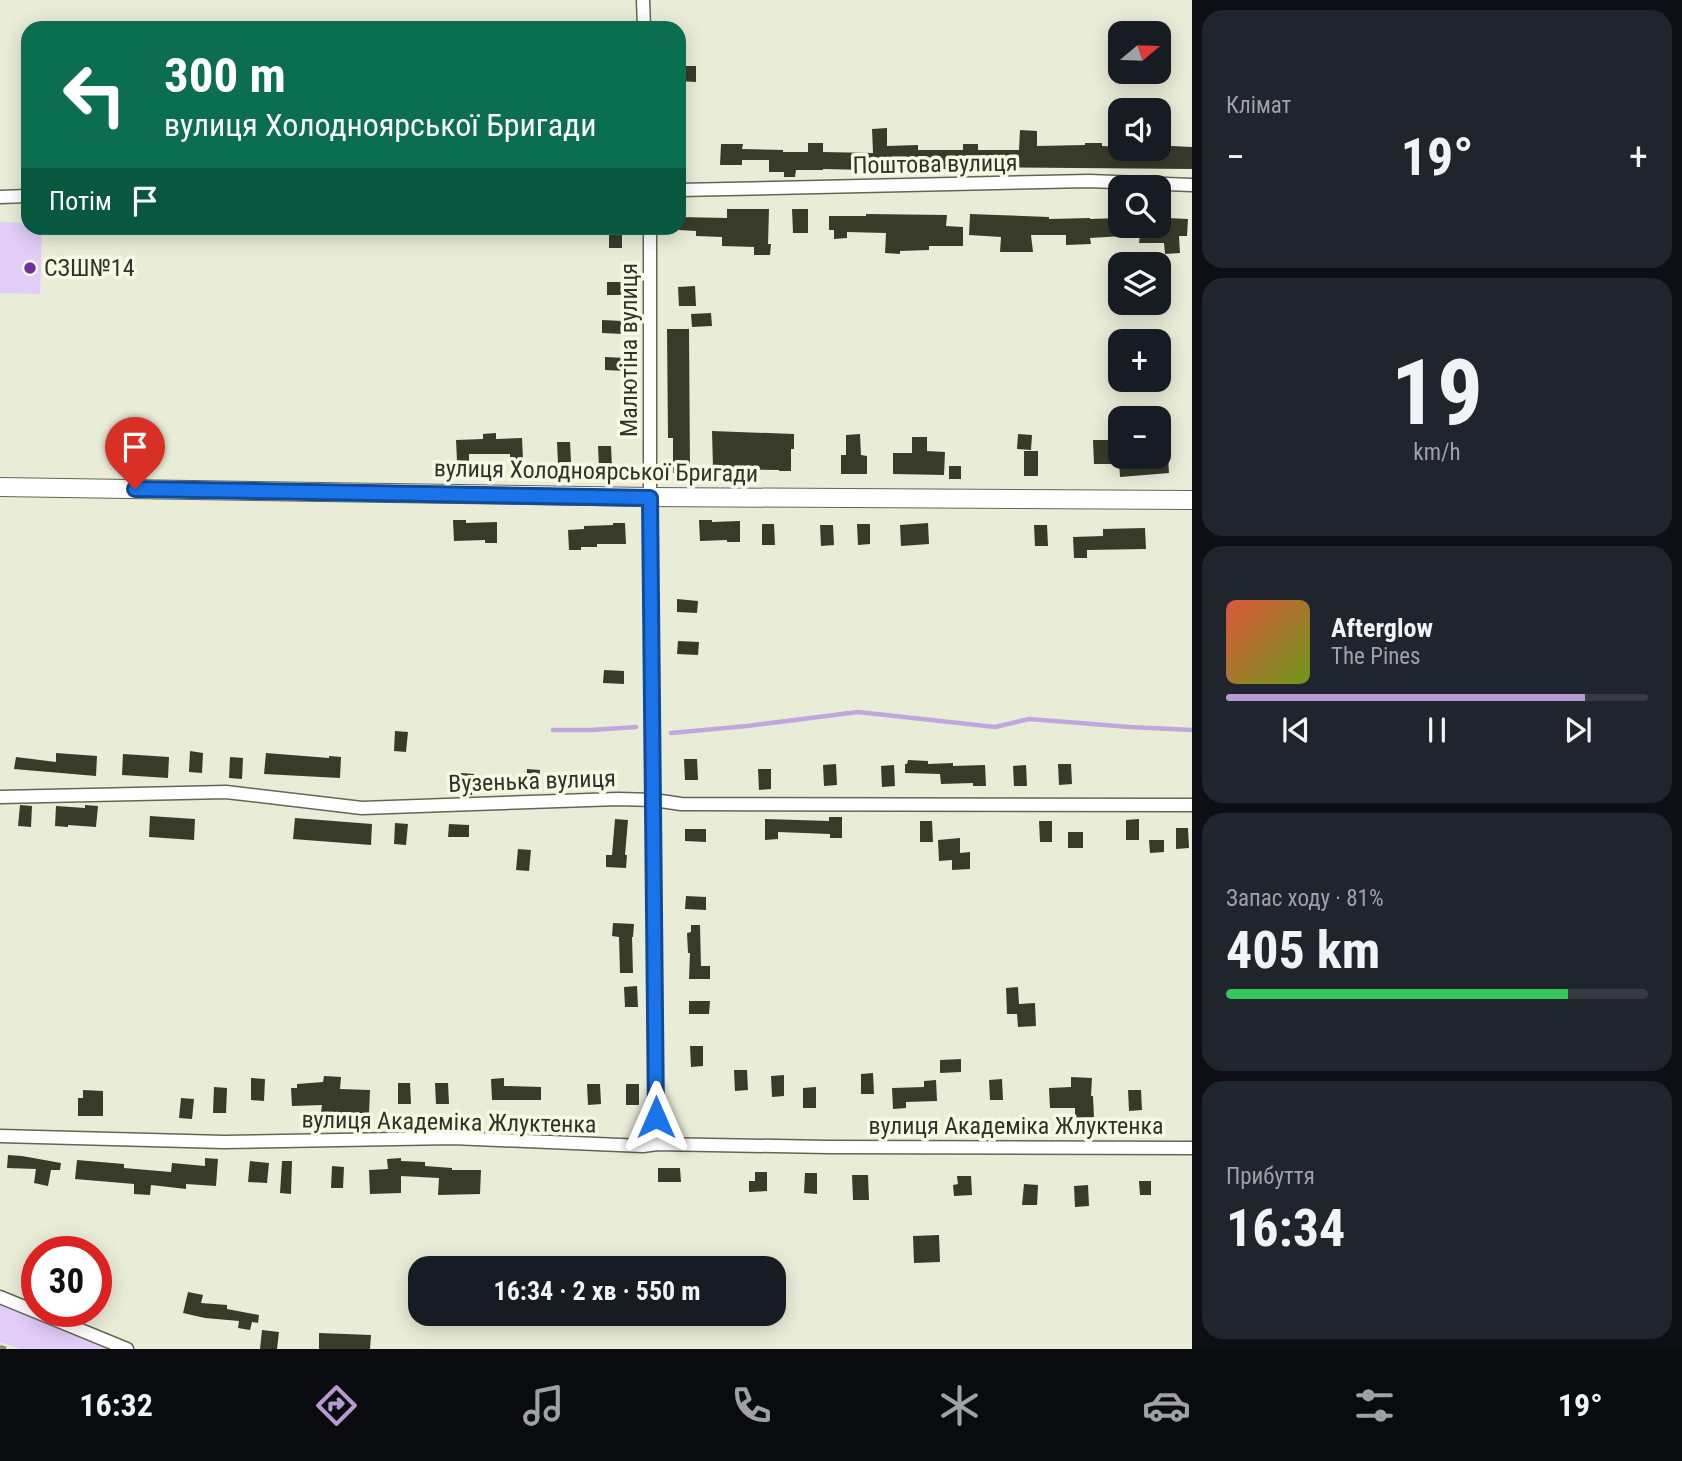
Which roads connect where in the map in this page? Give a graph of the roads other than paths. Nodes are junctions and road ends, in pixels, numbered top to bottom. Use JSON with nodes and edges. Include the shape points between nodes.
{"nodes":[{"id":1,"x":643,"y":0,"type":"edge"},
{"id":2,"x":644,"y":21,"type":"edge"},
{"id":3,"x":1192,"y":185,"type":"edge"},
{"id":4,"x":686,"y":190,"type":"edge"},
{"id":5,"x":0,"y":197,"type":"edge"},
{"id":6,"x":21,"y":197,"type":"edge"},
{"id":7,"x":650,"y":235,"type":"edge"},
{"id":8,"x":0,"y":487,"type":"edge"},
{"id":9,"x":650,"y":498,"type":"junction"},
{"id":10,"x":1192,"y":500,"type":"edge"},
{"id":11,"x":0,"y":797,"type":"edge"},
{"id":12,"x":654,"y":800,"type":"junction"},
{"id":13,"x":1192,"y":805,"type":"edge"},
{"id":14,"x":0,"y":1136,"type":"edge"},
{"id":15,"x":657,"y":1144,"type":"junction"},
{"id":16,"x":1192,"y":1148,"type":"edge"},
{"id":17,"x":0,"y":1297,"type":"edge"},
{"id":18,"x":127,"y":1349,"type":"edge"}],
"edges":[{"from":1,"to":2,"type":"street"},
{"from":3,"to":4,"type":"street","name":"Поштова вулиця","via":[[1089,181]]},
{"from":5,"to":6,"type":"street"},
{"from":7,"to":9,"type":"street","name":"Малютіна вулиця"},
{"from":8,"to":9,"type":"street","name":"вулиця Холодноярської Бригади"},
{"from":9,"to":10,"type":"street","name":"вулиця Холодноярської Бригади"},
{"from":9,"to":12,"type":"street","name":"Малютіна вулиця"},
{"from":11,"to":12,"type":"street","name":"Вузенька вулиця","via":[[226,792],[362,808]]},
{"from":12,"to":13,"type":"street","name":"Вузенька вулиця","via":[[681,804]]},
{"from":12,"to":15,"type":"street","name":"Малютіна вулиця"},
{"from":14,"to":15,"type":"street","name":"вулиця Академіка Жлуктенка"},
{"from":15,"to":16,"type":"street","name":"вулиця Академіка Жлуктенка"},
{"from":17,"to":18,"type":"street"}]}
